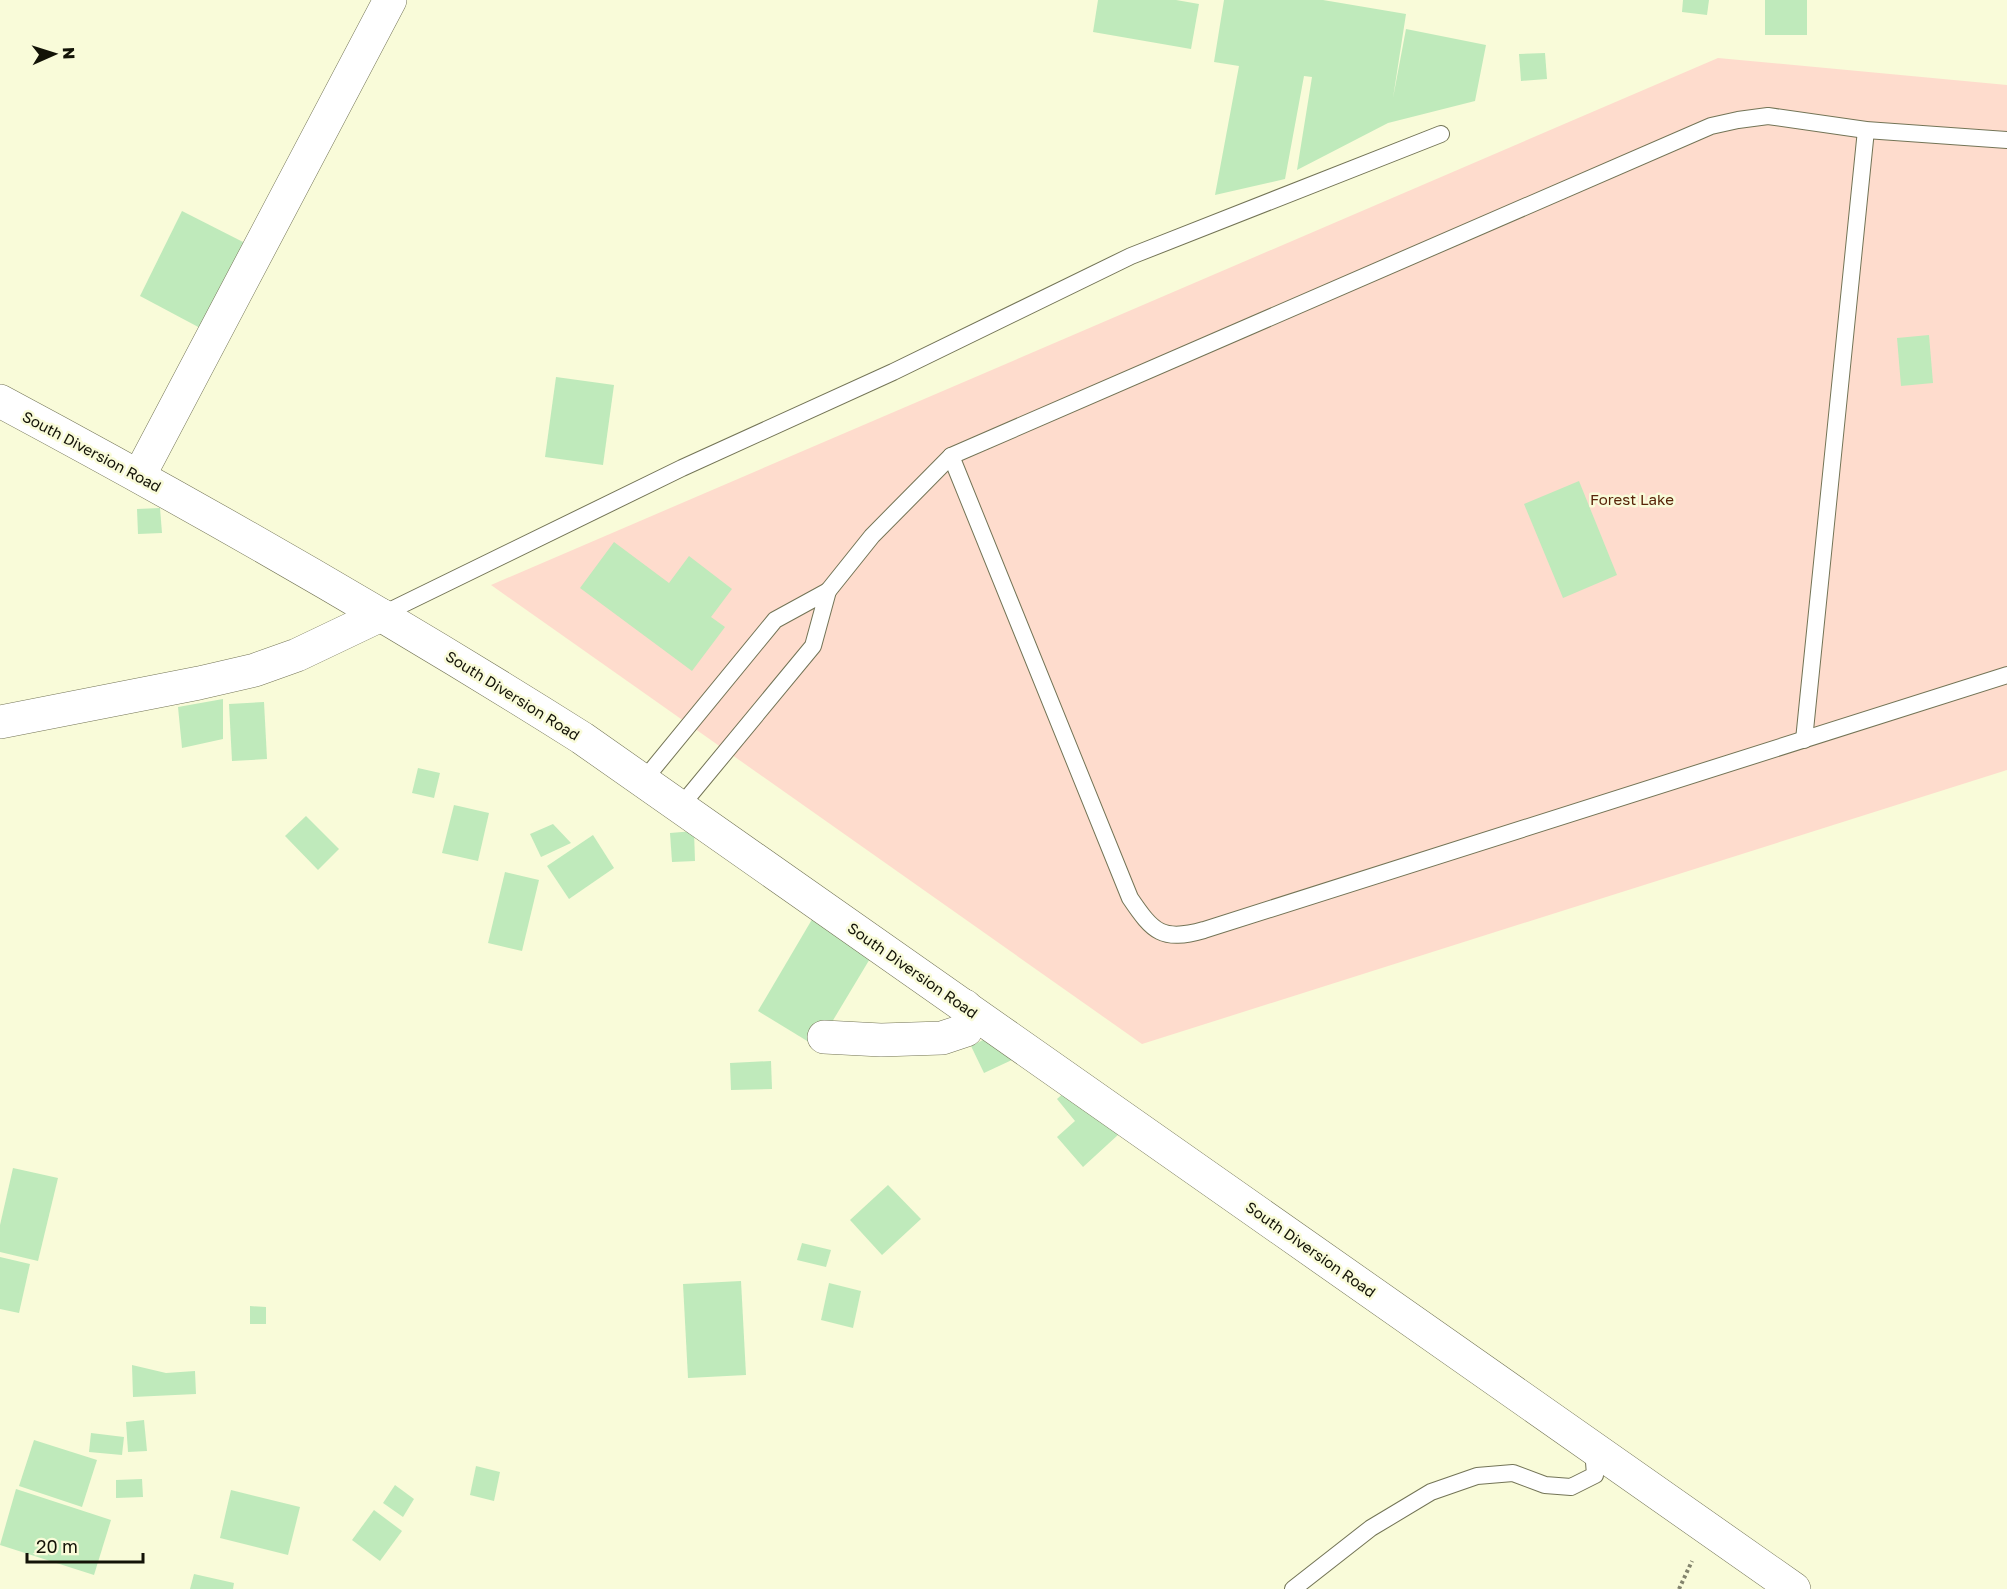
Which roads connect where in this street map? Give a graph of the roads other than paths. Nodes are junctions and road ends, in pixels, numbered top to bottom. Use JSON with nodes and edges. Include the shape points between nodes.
{"nodes":[{"id":1,"x":390,"y":0,"type":"edge"},
{"id":2,"x":1866,"y":130,"type":"junction"},
{"id":3,"x":1441,"y":134,"type":"dead end"},
{"id":4,"x":2007,"y":140,"type":"edge"},
{"id":5,"x":0,"y":401,"type":"edge"},
{"id":6,"x":951,"y":456,"type":"junction"},
{"id":7,"x":139,"y":476,"type":"junction"},
{"id":8,"x":828,"y":591,"type":"junction"},
{"id":9,"x":381,"y":615,"type":"junction"},
{"id":10,"x":2007,"y":675,"type":"edge"},
{"id":11,"x":0,"y":722,"type":"edge"},
{"id":12,"x":1804,"y":740,"type":"junction"},
{"id":13,"x":643,"y":781,"type":"junction"},
{"id":14,"x":680,"y":807,"type":"junction"},
{"id":15,"x":964,"y":1006,"type":"junction"},
{"id":16,"x":824,"y":1037,"type":"dead end"},
{"id":17,"x":1592,"y":1447,"type":"junction"},
{"id":18,"x":1293,"y":1589,"type":"edge"},
{"id":19,"x":1794,"y":1589,"type":"edge"}],
"edges":[{"from":1,"to":7,"type":"main road"},
{"from":2,"to":4,"type":"lane"},
{"from":2,"to":6,"type":"lane","via":[[1768,117],[1711,126]]},
{"from":2,"to":12,"type":"lane"},
{"from":3,"to":9,"type":"lane","via":[[1131,256]]},
{"from":5,"to":7,"type":"main road","name":"South Diversion Road"},
{"from":6,"to":8,"type":"lane","via":[[872,536]]},
{"from":6,"to":12,"type":"lane","via":[[1131,898],[1147,923],[1165,934],[1183,936],[1204,930]]},
{"from":7,"to":9,"type":"main road","name":"South Diversion Road"},
{"from":8,"to":13,"type":"lane","via":[[775,620]]},
{"from":8,"to":14,"type":"lane","via":[[813,646]]},
{"from":9,"to":11,"type":"main road","via":[[297,655],[255,670]]},
{"from":9,"to":13,"type":"main road","name":"South Diversion Road","via":[[582,738]]},
{"from":10,"to":12,"type":"lane"},
{"from":13,"to":14,"type":"main road","name":"South Diversion Road"},
{"from":14,"to":15,"type":"main road","name":"South Diversion Road"},
{"from":15,"to":16,"type":"main road","via":[[970,1020],[966,1030],[942,1038]]},
{"from":15,"to":17,"type":"main road","name":"South Diversion Road"},
{"from":17,"to":18,"type":"lane","via":[[1595,1475],[1571,1487],[1545,1485],[1513,1473],[1476,1476],[1431,1492],[1371,1528]]},
{"from":17,"to":19,"type":"main road","name":"South Diversion Road"}]}
